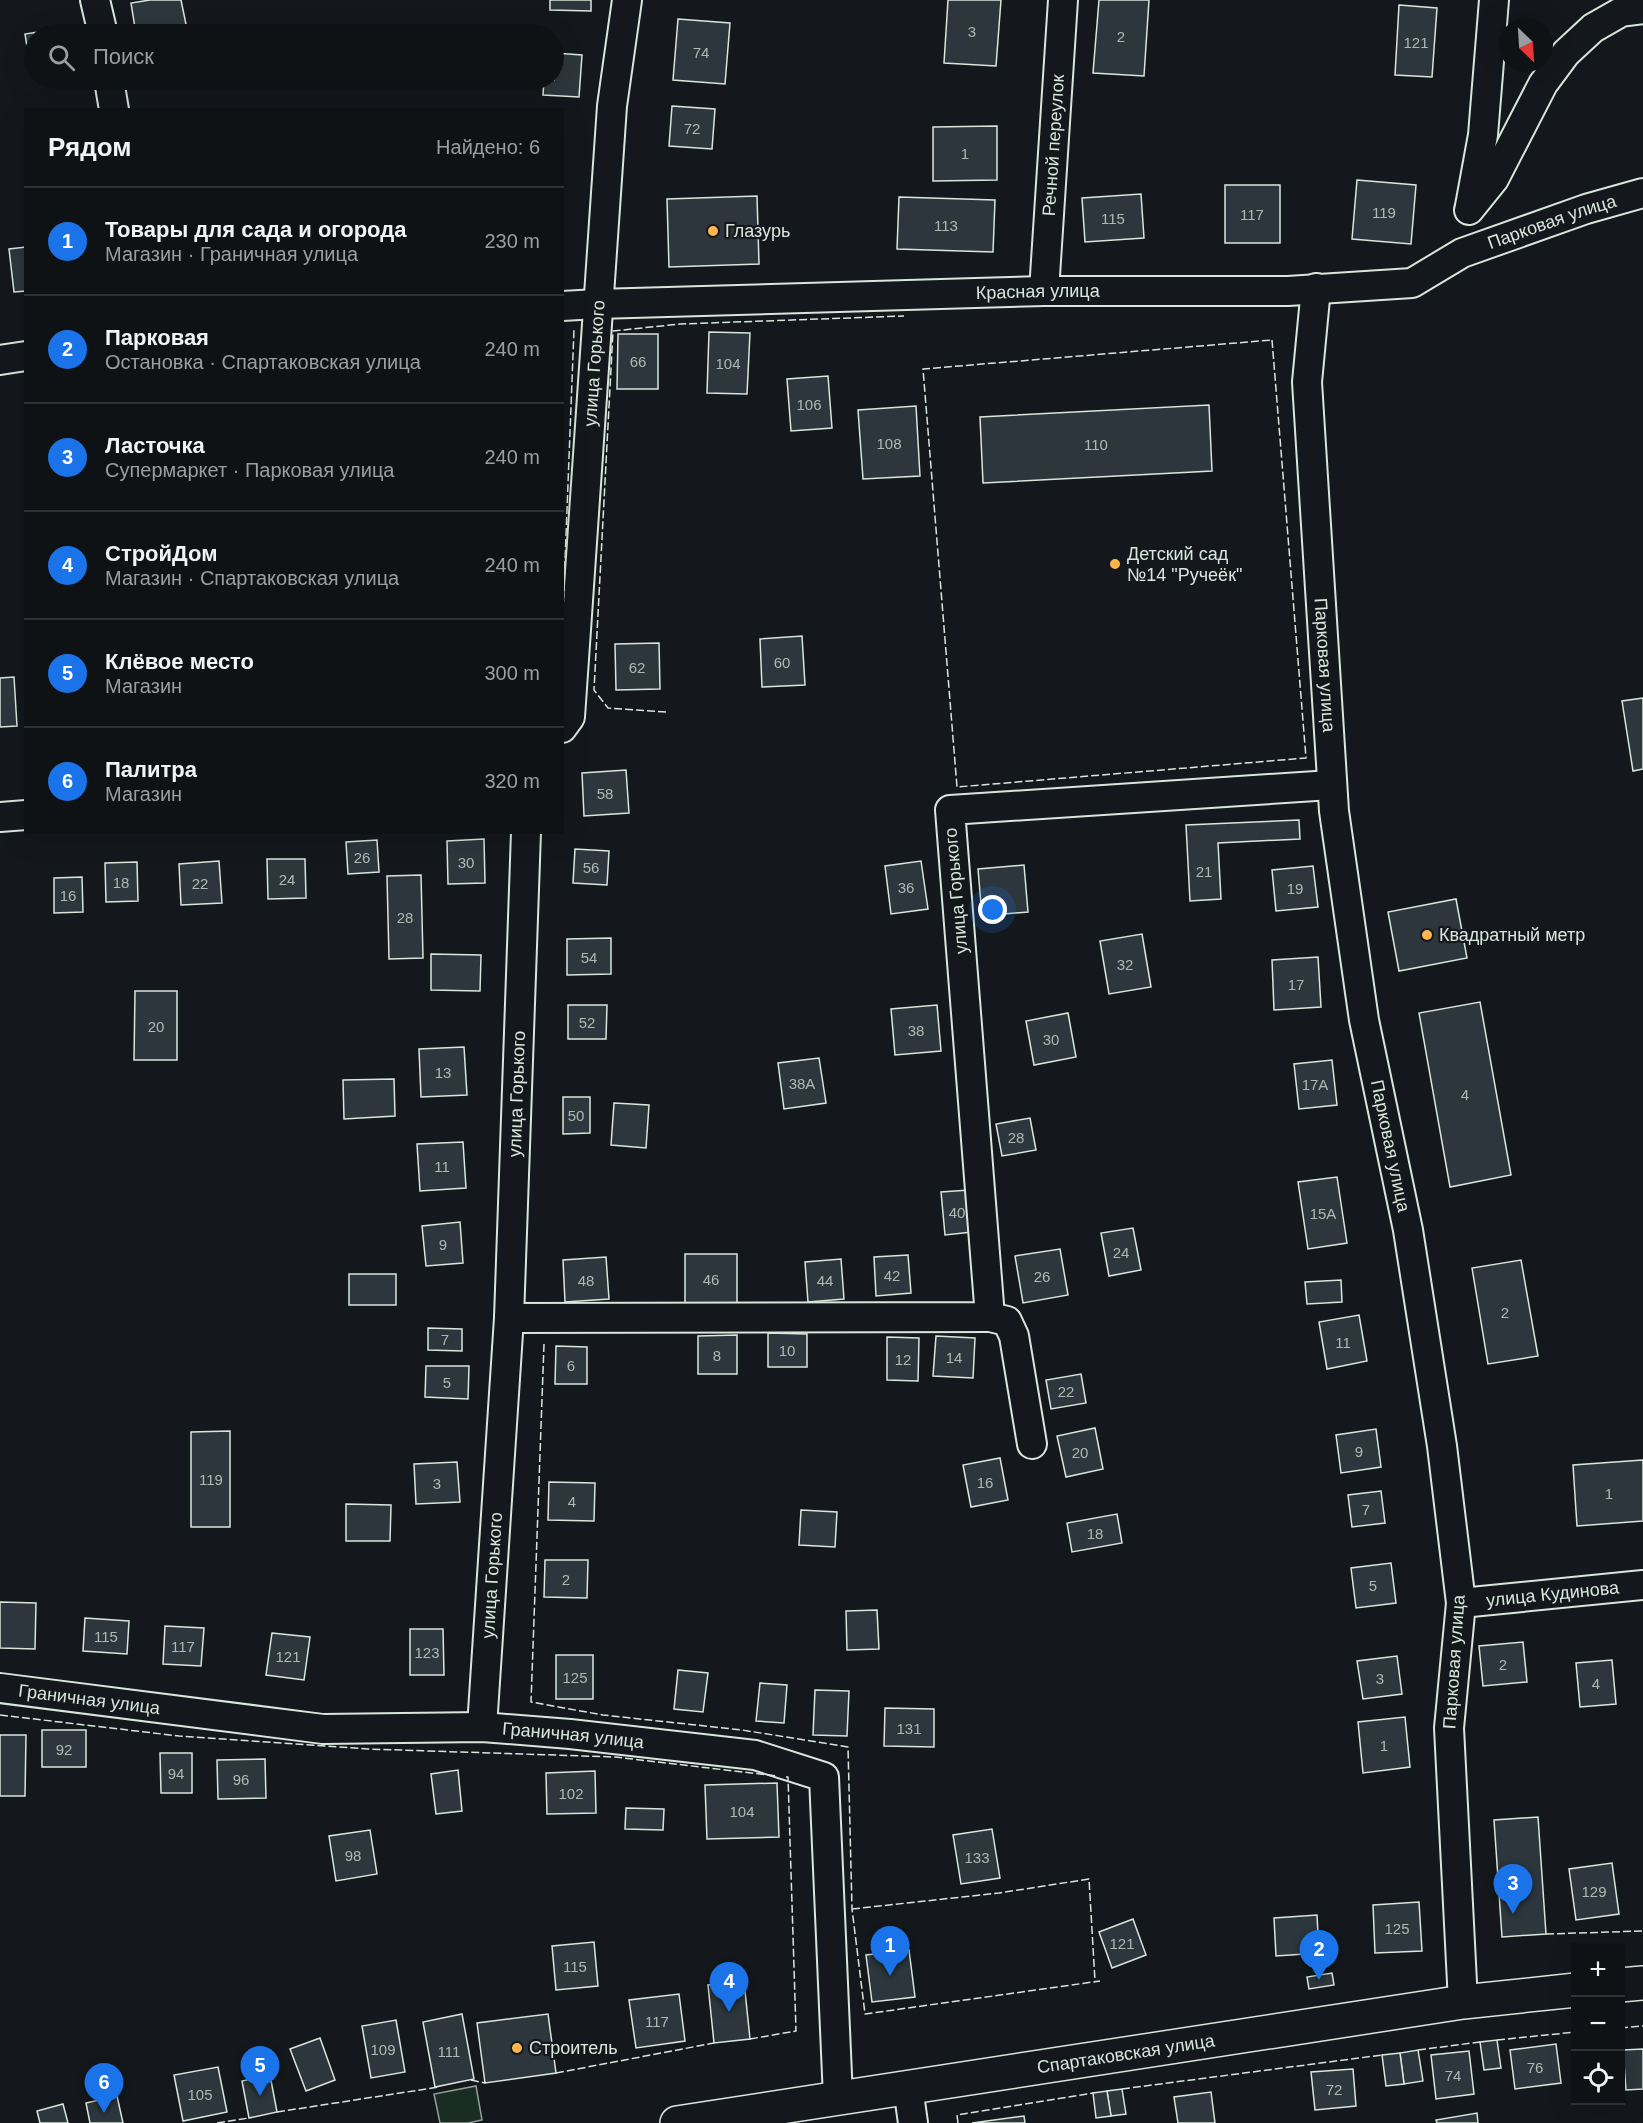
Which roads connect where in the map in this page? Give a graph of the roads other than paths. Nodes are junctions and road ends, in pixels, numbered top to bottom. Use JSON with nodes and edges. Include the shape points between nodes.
{"nodes":[{"id":1,"x":96,"y":0,"type":"edge"},
{"id":2,"x":627,"y":0,"type":"edge"},
{"id":3,"x":1063,"y":0,"type":"edge"},
{"id":4,"x":1494,"y":0,"type":"edge"},
{"id":5,"x":1643,"y":9,"type":"edge"},
{"id":6,"x":101,"y":24,"type":"edge"},
{"id":7,"x":111,"y":90,"type":"edge"},
{"id":8,"x":114,"y":108,"type":"edge"},
{"id":9,"x":1643,"y":193,"type":"edge"},
{"id":10,"x":1469,"y":210,"type":"junction"},
{"id":11,"x":1462,"y":253,"type":"junction"},
{"id":12,"x":1316,"y":288,"type":"junction"},
{"id":13,"x":1044,"y":291,"type":"junction"},
{"id":14,"x":597,"y":304,"type":"junction"},
{"id":15,"x":564,"y":306,"type":"edge"},
{"id":16,"x":24,"y":357,"type":"edge"},
{"id":17,"x":0,"y":360,"type":"edge"},
{"id":18,"x":564,"y":725,"type":"edge"},
{"id":19,"x":1331,"y":785,"type":"junction"},
{"id":20,"x":24,"y":815,"type":"edge"},
{"id":21,"x":0,"y":817,"type":"edge"},
{"id":22,"x":526,"y":834,"type":"edge"},
{"id":23,"x":990,"y":1317,"type":"junction"},
{"id":24,"x":509,"y":1318,"type":"junction"},
{"id":25,"x":1032,"y":1444,"type":"dead end"},
{"id":26,"x":1643,"y":1585,"type":"edge"},
{"id":27,"x":1461,"y":1603,"type":"junction"},
{"id":28,"x":0,"y":1688,"type":"edge"},
{"id":29,"x":482,"y":1727,"type":"junction"},
{"id":30,"x":1643,"y":1983,"type":"edge"},
{"id":31,"x":1625,"y":1985,"type":"edge"},
{"id":32,"x":1571,"y":1990,"type":"edge"},
{"id":33,"x":1463,"y":2002,"type":"junction"},
{"id":34,"x":908,"y":2087,"type":"junction"},
{"id":35,"x":838,"y":2098,"type":"junction"},
{"id":36,"x":676,"y":2123,"type":"edge"},
{"id":37,"x":913,"y":2123,"type":"edge"}],
"edges":[{"from":1,"to":6,"type":"street"},
{"from":2,"to":14,"type":"street","name":"улица Горького","via":[[612,106]]},
{"from":3,"to":13,"type":"street","name":"Речной переулок"},
{"from":4,"to":10,"type":"street","via":[[1483,135]]},
{"from":5,"to":10,"type":"street","via":[[1621,12],[1593,28],[1566,53],[1543,84],[1494,178]]},
{"from":7,"to":8,"type":"street"},
{"from":9,"to":11,"type":"street","name":"Парковая улица"},
{"from":10,"to":11,"type":"street"},
{"from":11,"to":12,"type":"street","name":"Красная улица","via":[[1412,283]]},
{"from":12,"to":13,"type":"street","name":"Красная улица"},
{"from":12,"to":19,"type":"street","name":"Парковая улица","via":[[1307,382]]},
{"from":13,"to":14,"type":"street","name":"Красная улица"},
{"from":14,"to":15,"type":"street","name":"Красная улица"},
{"from":14,"to":18,"type":"street","name":"улица Горького","via":[[570,717]]},
{"from":16,"to":17,"type":"street"},
{"from":19,"to":23,"type":"street","name":"улица Горького","via":[[950,810]]},
{"from":19,"to":27,"type":"street","name":"Парковая улица","via":[[1364,1020],[1410,1241],[1442,1446]]},
{"from":20,"to":21,"type":"street"},
{"from":22,"to":24,"type":"street","name":"улица Горького"},
{"from":23,"to":24,"type":"street"},
{"from":23,"to":25,"type":"street","via":[[1007,1321],[1014,1336]]},
{"from":24,"to":29,"type":"street","name":"улица Горького"},
{"from":26,"to":27,"type":"street","name":"улица Кудинова"},
{"from":27,"to":33,"type":"street","name":"Парковая улица","via":[[1449,1728]]},
{"from":28,"to":29,"type":"street","name":"Граничная улица","via":[[323,1730]]},
{"from":29,"to":35,"type":"street","name":"Граничная улица","via":[[755,1755],[824,1777]]},
{"from":30,"to":31,"type":"main road"},
{"from":32,"to":33,"type":"main road","name":"Спартаковская улица"},
{"from":33,"to":34,"type":"main road","name":"Спартаковская улица"},
{"from":34,"to":35,"type":"main road","name":"Спартаковская улица"},
{"from":34,"to":37,"type":"street"},
{"from":35,"to":36,"type":"main road","name":"Спартаковская улица"}]}
